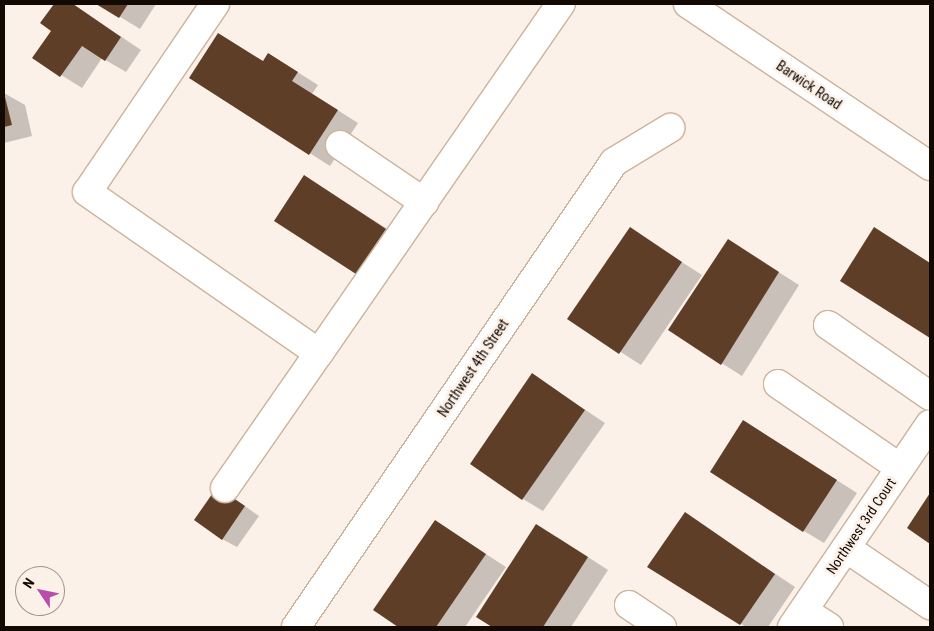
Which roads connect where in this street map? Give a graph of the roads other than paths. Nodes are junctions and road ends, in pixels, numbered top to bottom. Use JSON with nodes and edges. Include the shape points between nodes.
{"nodes":[{"id":1,"x":215,"y":4,"type":"edge"},
{"id":2,"x":561,"y":4,"type":"edge"},
{"id":3,"x":688,"y":4,"type":"edge"},
{"id":4,"x":670,"y":128,"type":"dead end"},
{"id":5,"x":340,"y":145,"type":"dead end"},
{"id":6,"x":930,"y":166,"type":"edge"},
{"id":7,"x":424,"y":202,"type":"junction"},
{"id":8,"x":828,"y":326,"type":"dead end"},
{"id":9,"x":319,"y":353,"type":"junction"},
{"id":10,"x":778,"y":384,"type":"dead end"},
{"id":11,"x":930,"y":396,"type":"edge"},
{"id":12,"x":930,"y":424,"type":"edge"},
{"id":13,"x":900,"y":468,"type":"junction"},
{"id":14,"x":225,"y":488,"type":"dead end"},
{"id":15,"x":846,"y":548,"type":"junction"},
{"id":16,"x":629,"y":604,"type":"dead end"},
{"id":17,"x":930,"y":604,"type":"edge"},
{"id":18,"x":798,"y":619,"type":"edge"},
{"id":19,"x":296,"y":627,"type":"edge"},
{"id":20,"x":662,"y":627,"type":"edge"},
{"id":21,"x":829,"y":627,"type":"edge"}],
"edges":[{"from":1,"to":9,"type":"street","via":[[87,192]]},
{"from":2,"to":7,"type":"street"},
{"from":3,"to":6,"type":"street","name":"Barwick Road"},
{"from":4,"to":19,"type":"street","name":"Northwest 4th Street","via":[[614,162]]},
{"from":5,"to":7,"type":"street"},
{"from":7,"to":9,"type":"street"},
{"from":8,"to":11,"type":"street"},
{"from":9,"to":14,"type":"street"},
{"from":10,"to":13,"type":"street"},
{"from":12,"to":13,"type":"street","name":"Northwest 3rd Court"},
{"from":13,"to":15,"type":"street","name":"Northwest 3rd Court"},
{"from":15,"to":17,"type":"street"},
{"from":15,"to":18,"type":"street","name":"Northwest 3rd Court"},
{"from":16,"to":20,"type":"street"},
{"from":18,"to":21,"type":"street"}]}
